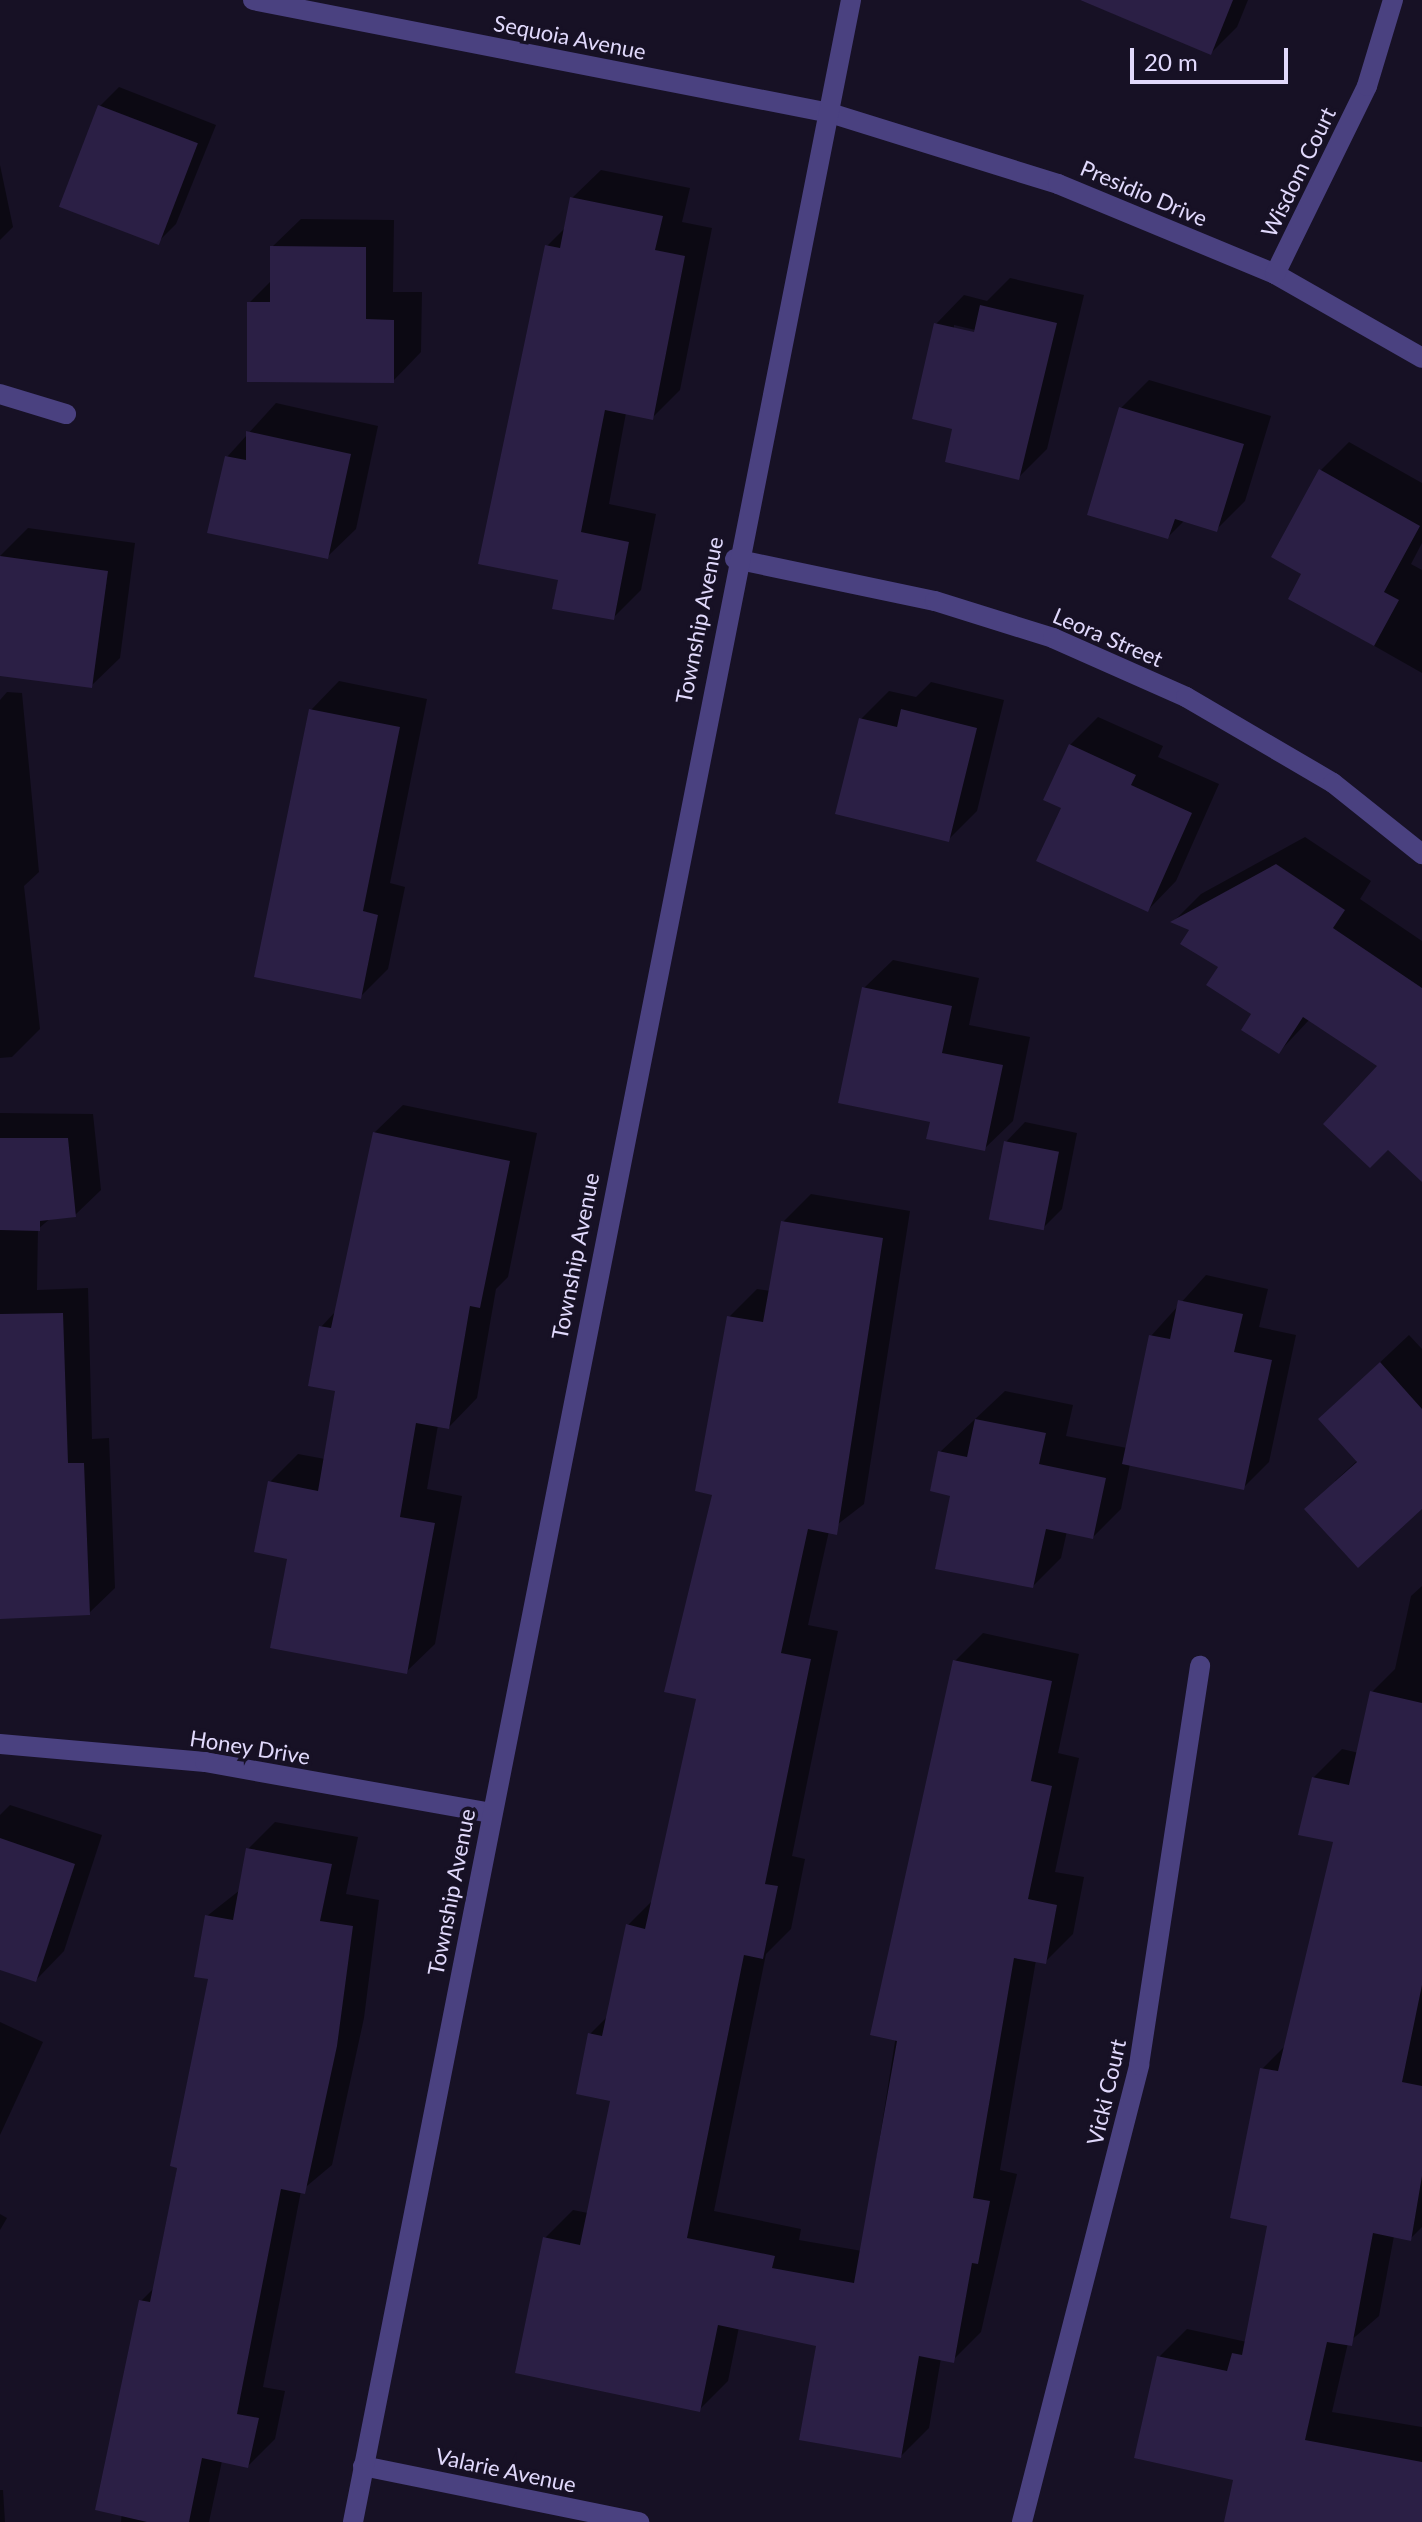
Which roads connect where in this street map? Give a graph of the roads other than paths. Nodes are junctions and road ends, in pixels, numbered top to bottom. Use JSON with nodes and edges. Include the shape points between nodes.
{"nodes":[{"id":1,"x":253,"y":0,"type":"edge"},
{"id":2,"x":851,"y":0,"type":"edge"},
{"id":3,"x":1393,"y":0,"type":"edge"},
{"id":4,"x":830,"y":113,"type":"junction"},
{"id":5,"x":1275,"y":274,"type":"junction"},
{"id":6,"x":1422,"y":358,"type":"edge"},
{"id":7,"x":0,"y":394,"type":"edge"},
{"id":8,"x":66,"y":414,"type":"dead end"},
{"id":9,"x":735,"y":559,"type":"junction"},
{"id":10,"x":1422,"y":854,"type":"edge"},
{"id":11,"x":1200,"y":1666,"type":"dead end"},
{"id":12,"x":0,"y":1744,"type":"edge"},
{"id":13,"x":490,"y":1813,"type":"junction"},
{"id":14,"x":363,"y":2466,"type":"junction"},
{"id":15,"x":353,"y":2522,"type":"edge"},
{"id":16,"x":639,"y":2522,"type":"edge"},
{"id":17,"x":1022,"y":2522,"type":"edge"}],
"edges":[{"from":1,"to":4,"type":"street","name":"Sequoia Avenue"},
{"from":2,"to":4,"type":"street","name":"Township Avenue"},
{"from":3,"to":5,"type":"street","name":"Wisdom Court","via":[[1367,86]]},
{"from":4,"to":5,"type":"street","name":"Presidio Drive","via":[[1058,184]]},
{"from":4,"to":9,"type":"street","name":"Township Avenue"},
{"from":5,"to":6,"type":"street","name":"Presidio Drive"},
{"from":7,"to":8,"type":"street"},
{"from":9,"to":10,"type":"street","name":"Leora Street","via":[[935,601],[1053,638],[1186,697],[1333,783]]},
{"from":9,"to":13,"type":"street","name":"Township Avenue"},
{"from":11,"to":17,"type":"street","name":"Vicki Court","via":[[1139,2065]]},
{"from":12,"to":13,"type":"street","name":"Honey Drive","via":[[205,1762]]},
{"from":13,"to":14,"type":"street","name":"Township Avenue"},
{"from":14,"to":15,"type":"street","name":"Township Avenue"},
{"from":14,"to":16,"type":"street","name":"Valarie Avenue"}]}
